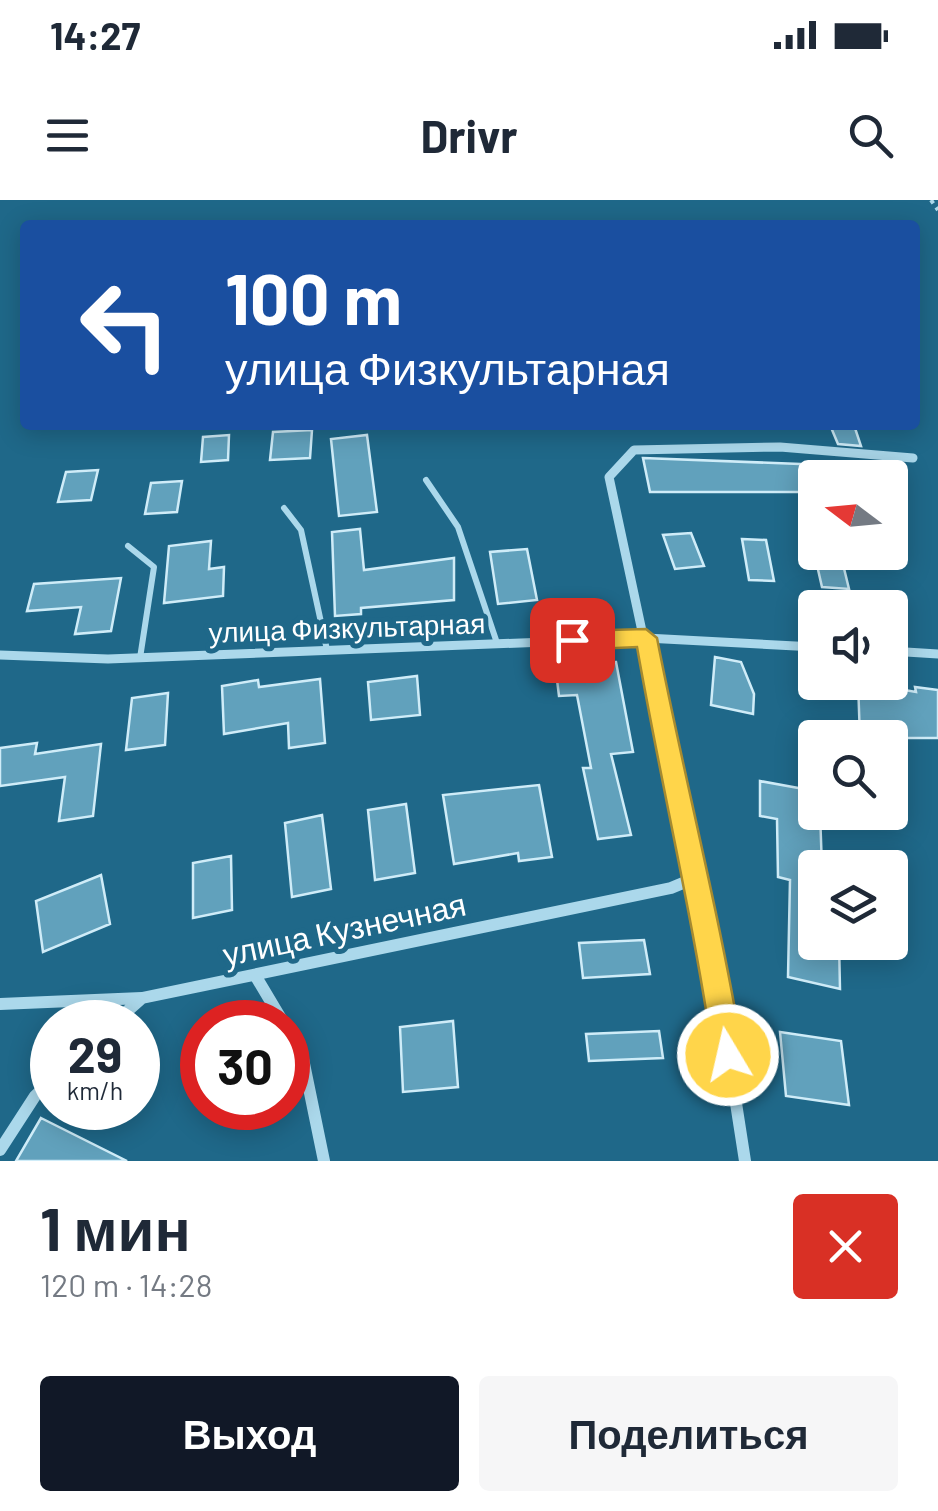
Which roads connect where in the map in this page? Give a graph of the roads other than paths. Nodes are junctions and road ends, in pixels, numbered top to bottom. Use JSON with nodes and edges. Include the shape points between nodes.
{"nodes":[{"id":1,"x":913,"y":458,"type":"dead end"},
{"id":2,"x":426,"y":480,"type":"dead end"},
{"id":3,"x":284,"y":508,"type":"dead end"},
{"id":4,"x":128,"y":546,"type":"dead end"},
{"id":5,"x":646,"y":638,"type":"junction"},
{"id":6,"x":497,"y":643,"type":"junction"},
{"id":7,"x":798,"y":646,"type":"edge"},
{"id":8,"x":328,"y":650,"type":"junction"},
{"id":9,"x":908,"y":652,"type":"edge"},
{"id":10,"x":938,"y":654,"type":"edge"},
{"id":11,"x":0,"y":655,"type":"edge"},
{"id":12,"x":140,"y":658,"type":"junction"},
{"id":13,"x":694,"y":878,"type":"junction"},
{"id":14,"x":255,"y":975,"type":"junction"},
{"id":15,"x":142,"y":998,"type":"junction"},
{"id":16,"x":140,"y":1000,"type":"edge"},
{"id":17,"x":270,"y":1000,"type":"edge"},
{"id":18,"x":0,"y":1004,"type":"edge"},
{"id":19,"x":310,"y":1093,"type":"edge"},
{"id":20,"x":30,"y":1104,"type":"edge"},
{"id":21,"x":0,"y":1150,"type":"edge"},
{"id":22,"x":324,"y":1161,"type":"edge"},
{"id":23,"x":745,"y":1161,"type":"edge"}],
"edges":[{"from":1,"to":5,"type":"street","via":[[780,447],[634,450],[610,478]]},
{"from":2,"to":6,"type":"lane","via":[[458,527]]},
{"from":3,"to":8,"type":"lane","via":[[301,530]]},
{"from":4,"to":12,"type":"lane","via":[[154,567]]},
{"from":5,"to":6,"type":"street","name":"улица Физкультарная"},
{"from":5,"to":7,"type":"street","name":"улица Физкультарная"},
{"from":5,"to":13,"type":"street"},
{"from":6,"to":8,"type":"street","name":"улица Физкультарная"},
{"from":8,"to":12,"type":"street","name":"улица Физкультарная"},
{"from":9,"to":10,"type":"street"},
{"from":11,"to":12,"type":"street","name":"улица Физкультарная"},
{"from":13,"to":14,"type":"street","name":"улица Кузнечная"},
{"from":13,"to":23,"type":"street","via":[[712,949]]},
{"from":14,"to":15,"type":"street","name":"улица Кузнечная"},
{"from":14,"to":17,"type":"street"},
{"from":15,"to":16,"type":"street"},
{"from":15,"to":18,"type":"street","name":"улица Кузнечная"},
{"from":19,"to":22,"type":"street"},
{"from":20,"to":21,"type":"street"}]}
